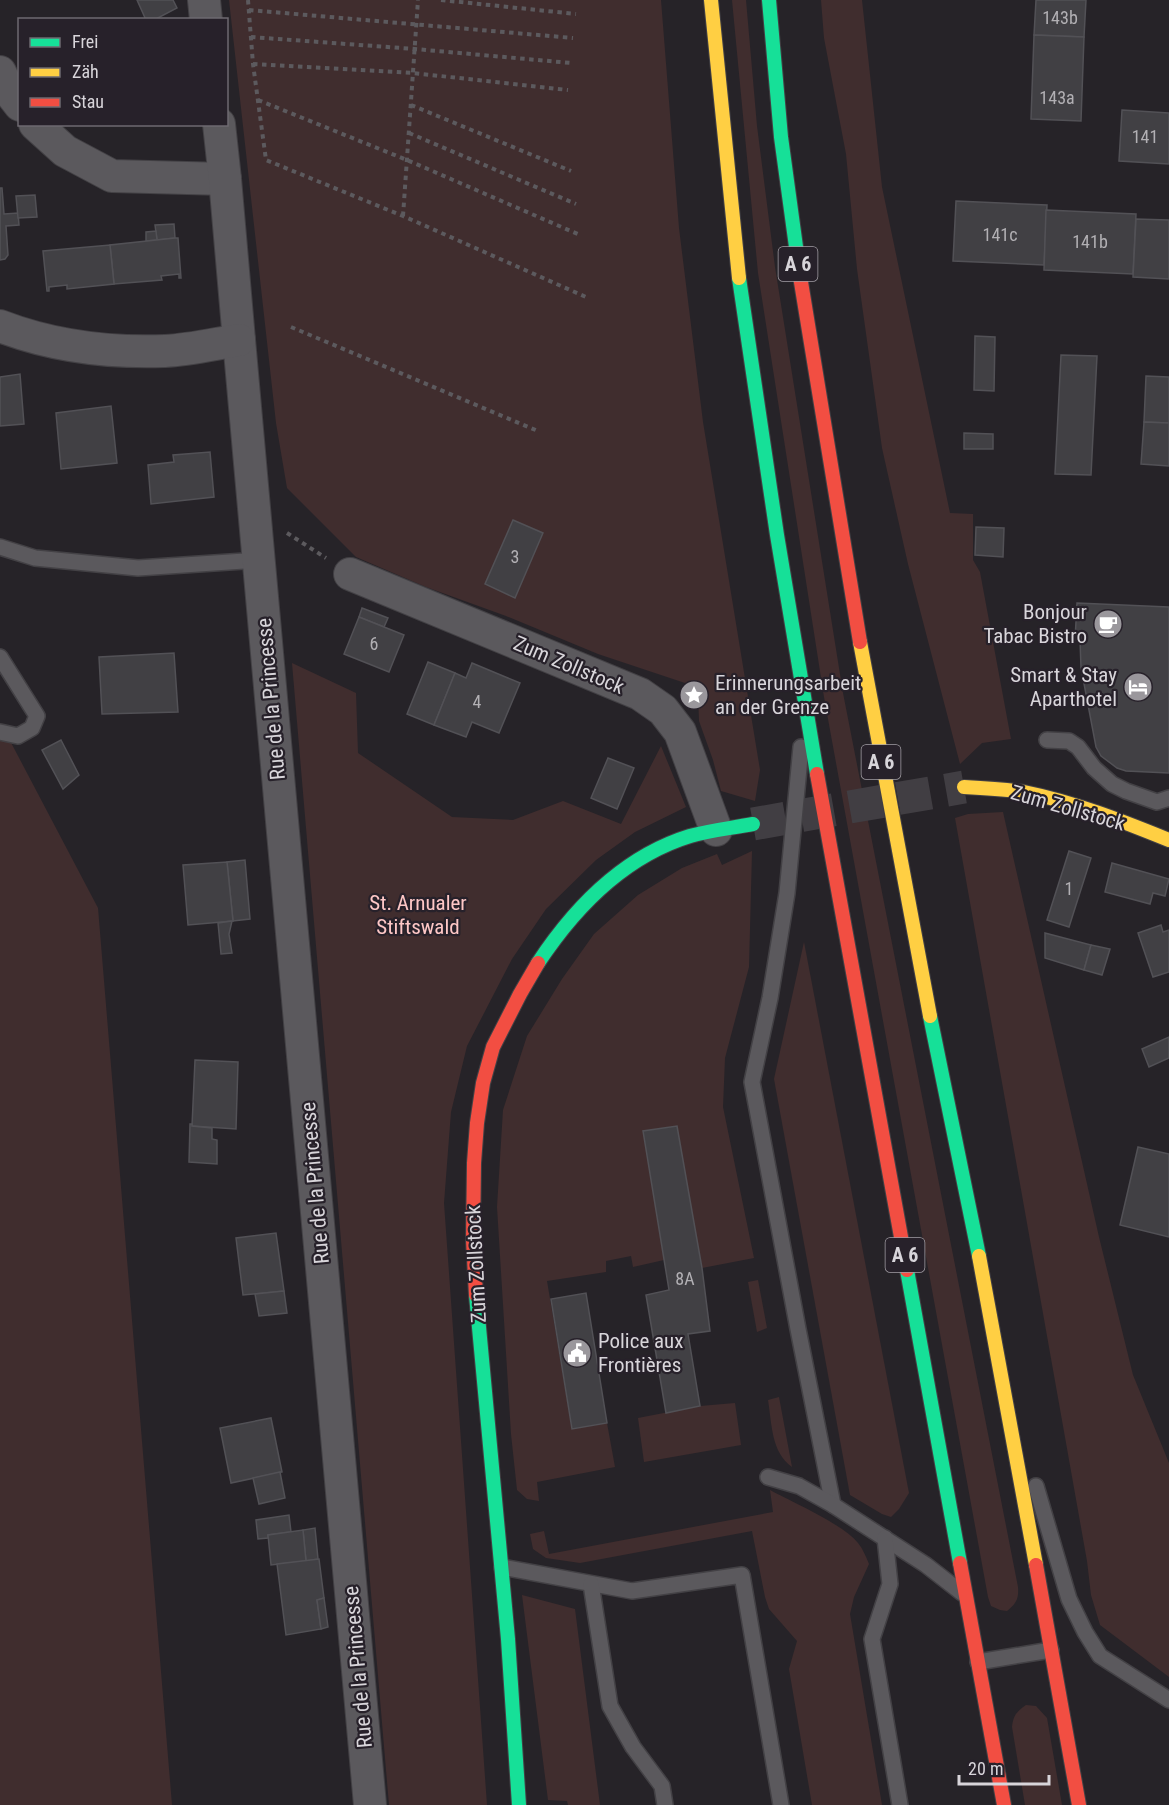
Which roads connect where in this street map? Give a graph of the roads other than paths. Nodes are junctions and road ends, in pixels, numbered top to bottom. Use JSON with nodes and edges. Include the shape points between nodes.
{"nodes":[{"id":1,"x":204,"y":0,"type":"edge"},
{"id":2,"x":711,"y":0,"type":"edge"},
{"id":3,"x":768,"y":0,"type":"edge"},
{"id":4,"x":206,"y":18,"type":"edge"},
{"id":5,"x":0,"y":72,"type":"edge"},
{"id":6,"x":18,"y":103,"type":"edge"},
{"id":7,"x":37,"y":126,"type":"edge"},
{"id":8,"x":219,"y":126,"type":"edge"},
{"id":9,"x":225,"y":179,"type":"junction"},
{"id":10,"x":0,"y":326,"type":"edge"},
{"id":11,"x":238,"y":340,"type":"junction"},
{"id":12,"x":0,"y":547,"type":"edge"},
{"id":13,"x":259,"y":560,"type":"junction"},
{"id":14,"x":350,"y":573,"type":"road end"},
{"id":15,"x":0,"y":657,"type":"edge"},
{"id":16,"x":805,"y":705,"type":"junction"},
{"id":17,"x":0,"y":732,"type":"edge"},
{"id":18,"x":1047,"y":740,"type":"dead end"},
{"id":19,"x":964,"y":787,"type":"tunnel mouth"},
{"id":20,"x":1169,"y":798,"type":"edge"},
{"id":21,"x":753,"y":824,"type":"tunnel mouth"},
{"id":22,"x":716,"y":830,"type":"junction"},
{"id":23,"x":1169,"y":840,"type":"edge"},
{"id":24,"x":999,"y":1361,"type":"junction"},
{"id":25,"x":768,"y":1477,"type":"dead end"},
{"id":26,"x":833,"y":1505,"type":"junction"},
{"id":27,"x":885,"y":1538,"type":"junction"},
{"id":28,"x":502,"y":1568,"type":"junction"},
{"id":29,"x":591,"y":1584,"type":"junction"},
{"id":30,"x":967,"y":1597,"type":"junction"},
{"id":31,"x":1051,"y":1650,"type":"junction"},
{"id":32,"x":978,"y":1662,"type":"junction"},
{"id":33,"x":1169,"y":1700,"type":"edge"},
{"id":34,"x":370,"y":1805,"type":"edge"},
{"id":35,"x":519,"y":1805,"type":"edge"},
{"id":36,"x":665,"y":1805,"type":"edge"},
{"id":37,"x":781,"y":1805,"type":"edge"},
{"id":38,"x":900,"y":1805,"type":"edge"},
{"id":39,"x":1004,"y":1805,"type":"edge"},
{"id":40,"x":1079,"y":1805,"type":"edge"}],
"edges":[{"from":1,"to":4,"type":"street"},
{"from":2,"to":16,"type":"main road","number":"A 6","via":[[739,276]]},
{"from":3,"to":24,"type":"main road","number":"A 6","via":[[801,286],[869,695]]},
{"from":5,"to":6,"type":"street"},
{"from":7,"to":9,"type":"street","via":[[65,151],[112,176]]},
{"from":8,"to":9,"type":"street","name":"Rue de la Princesse"},
{"from":9,"to":11,"type":"street","name":"Rue de la Princesse"},
{"from":10,"to":11,"type":"street","via":[[26,336],[77,346],[123,350],[166,351]]},
{"from":11,"to":13,"type":"street","name":"Rue de la Princesse"},
{"from":12,"to":13,"type":"lane","via":[[36,558],[138,568]]},
{"from":13,"to":34,"type":"street","name":"Rue de la Princesse"},
{"from":14,"to":22,"type":"street","name":"Zum Zollstock","via":[[640,694],[663,710],[680,732]]},
{"from":15,"to":17,"type":"lane","via":[[37,716],[32,728],[18,736]]},
{"from":16,"to":26,"type":"lane","via":[[787,893],[752,1082]]},
{"from":16,"to":30,"type":"main road","number":"A 6"},
{"from":18,"to":20,"type":"lane","via":[[1069,741],[1098,772],[1126,791],[1157,802]]},
{"from":19,"to":23,"type":"main road","name":"Zum Zollstock","via":[[1001,789],[1069,804]]},
{"from":21,"to":22,"type":"main road","name":"Zum Zollstock"},
{"from":22,"to":28,"type":"main road","name":"Zum Zollstock","via":[[684,838],[650,854],[614,875],[585,902],[532,972],[490,1056],[477,1120],[472,1204],[477,1316]]},
{"from":24,"to":31,"type":"main road","number":"A 6"},
{"from":24,"to":33,"type":"lane","via":[[1069,1599],[1085,1632],[1100,1656]]},
{"from":25,"to":26,"type":"lane","via":[[799,1486]]},
{"from":26,"to":27,"type":"lane"},
{"from":27,"to":30,"type":"lane"},
{"from":27,"to":38,"type":"lane","via":[[890,1584],[872,1639]]},
{"from":28,"to":29,"type":"lane"},
{"from":28,"to":35,"type":"main road","name":"Zum Zollstock"},
{"from":29,"to":36,"type":"lane","via":[[610,1706],[633,1747],[662,1786]]},
{"from":29,"to":37,"type":"lane","via":[[632,1591],[742,1575]]},
{"from":30,"to":32,"type":"main road","number":"A 6"},
{"from":31,"to":32,"type":"lane"},
{"from":31,"to":40,"type":"main road","number":"A 6"},
{"from":32,"to":39,"type":"main road","number":"A 6"}]}
